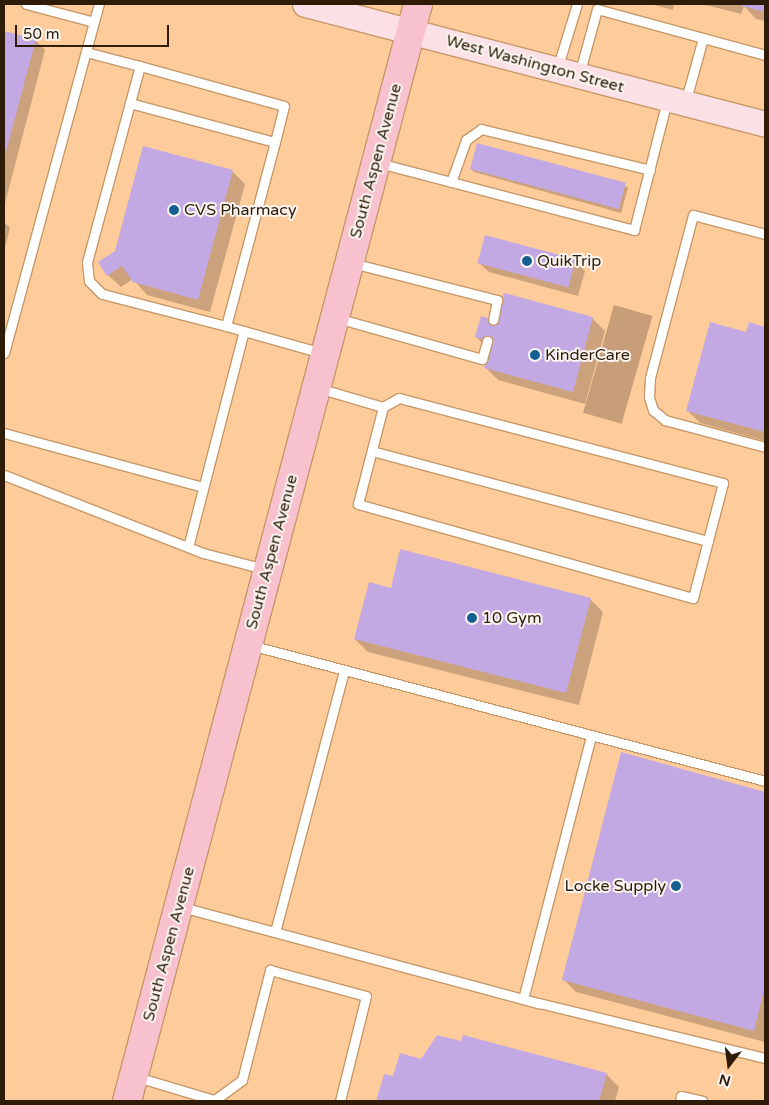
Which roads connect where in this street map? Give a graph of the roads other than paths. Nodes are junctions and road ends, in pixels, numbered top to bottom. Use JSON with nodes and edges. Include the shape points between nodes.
{"nodes":[{"id":1,"x":26,"y":4,"type":"edge"},
{"id":2,"x":99,"y":4,"type":"edge"},
{"id":3,"x":305,"y":4,"type":"edge"},
{"id":4,"x":418,"y":4,"type":"edge"},
{"id":5,"x":577,"y":4,"type":"edge"},
{"id":6,"x":94,"y":22,"type":"junction"},
{"id":7,"x":411,"y":31,"type":"junction"},
{"id":8,"x":703,"y":38,"type":"junction"},
{"id":9,"x":86,"y":52,"type":"junction"},
{"id":10,"x":765,"y":55,"type":"edge"},
{"id":11,"x":140,"y":66,"type":"junction"},
{"id":12,"x":568,"y":72,"type":"junction"},
{"id":13,"x":677,"y":101,"type":"junction"},
{"id":14,"x":130,"y":104,"type":"junction"},
{"id":15,"x":765,"y":124,"type":"edge"},
{"id":16,"x":275,"y":142,"type":"junction"},
{"id":17,"x":376,"y":162,"type":"junction"},
{"id":18,"x":650,"y":170,"type":"junction"},
{"id":19,"x":451,"y":182,"type":"junction"},
{"id":20,"x":765,"y":234,"type":"edge"},
{"id":21,"x":349,"y":262,"type":"junction"},
{"id":22,"x":334,"y":317,"type":"junction"},
{"id":23,"x":493,"y":320,"type":"dead end"},
{"id":24,"x":226,"y":326,"type":"junction"},
{"id":25,"x":244,"y":331,"type":"junction"},
{"id":26,"x":487,"y":341,"type":"dead end"},
{"id":27,"x":4,"y":352,"type":"edge"},
{"id":28,"x":325,"y":354,"type":"junction"},
{"id":29,"x":316,"y":387,"type":"junction"},
{"id":30,"x":384,"y":407,"type":"junction"},
{"id":31,"x":4,"y":433,"type":"edge"},
{"id":32,"x":765,"y":447,"type":"edge"},
{"id":33,"x":372,"y":451,"type":"junction"},
{"id":34,"x":4,"y":475,"type":"edge"},
{"id":35,"x":203,"y":486,"type":"junction"},
{"id":36,"x":708,"y":541,"type":"junction"},
{"id":37,"x":188,"y":547,"type":"junction"},
{"id":38,"x":267,"y":570,"type":"junction"},
{"id":39,"x":247,"y":644,"type":"junction"},
{"id":40,"x":344,"y":670,"type":"junction"},
{"id":41,"x":592,"y":736,"type":"junction"},
{"id":42,"x":765,"y":782,"type":"edge"},
{"id":43,"x":179,"y":906,"type":"junction"},
{"id":44,"x":275,"y":932,"type":"junction"},
{"id":45,"x":523,"y":999,"type":"junction"},
{"id":46,"x":765,"y":1058,"type":"edge"},
{"id":47,"x":131,"y":1089,"type":"edge"},
{"id":48,"x":216,"y":1100,"type":"edge"},
{"id":49,"x":340,"y":1101,"type":"edge"},
{"id":50,"x":680,"y":1101,"type":"edge"},
{"id":51,"x":702,"y":1101,"type":"edge"}],
"edges":[{"from":1,"to":6,"type":"lane"},
{"from":2,"to":6,"type":"lane"},
{"from":3,"to":7,"type":"main road","name":"West Washington Street"},
{"from":4,"to":7,"type":"main road","name":"South Aspen Avenue"},
{"from":5,"to":12,"type":"lane"},
{"from":6,"to":9,"type":"lane"},
{"from":7,"to":12,"type":"main road","name":"West Washington Street"},
{"from":7,"to":17,"type":"main road","name":"South Aspen Avenue"},
{"from":8,"to":10,"type":"lane"},
{"from":8,"to":12,"type":"lane","via":[[598,9]]},
{"from":8,"to":13,"type":"lane"},
{"from":9,"to":11,"type":"lane"},
{"from":9,"to":27,"type":"lane"},
{"from":11,"to":14,"type":"lane"},
{"from":11,"to":16,"type":"lane","via":[[284,106]]},
{"from":12,"to":13,"type":"main road","name":"West Washington Street"},
{"from":13,"to":15,"type":"main road","name":"West Washington Street"},
{"from":13,"to":18,"type":"lane"},
{"from":14,"to":16,"type":"lane"},
{"from":14,"to":24,"type":"lane","via":[[87,262],[89,281],[102,294]]},
{"from":16,"to":24,"type":"lane"},
{"from":17,"to":19,"type":"lane"},
{"from":17,"to":21,"type":"main road","name":"South Aspen Avenue"},
{"from":18,"to":19,"type":"lane","via":[[481,129],[466,140]]},
{"from":18,"to":19,"type":"lane","via":[[634,230]]},
{"from":20,"to":32,"type":"lane","via":[[693,215],[650,378],[649,397],[653,410],[665,420]]},
{"from":21,"to":22,"type":"main road","name":"South Aspen Avenue"},
{"from":21,"to":23,"type":"lane","via":[[498,300]]},
{"from":22,"to":26,"type":"lane","via":[[482,359]]},
{"from":22,"to":28,"type":"main road","name":"South Aspen Avenue"},
{"from":24,"to":25,"type":"lane"},
{"from":25,"to":28,"type":"lane"},
{"from":25,"to":35,"type":"lane"},
{"from":28,"to":29,"type":"main road","name":"South Aspen Avenue"},
{"from":29,"to":30,"type":"lane"},
{"from":29,"to":38,"type":"main road","name":"South Aspen Avenue"},
{"from":30,"to":33,"type":"lane"},
{"from":30,"to":36,"type":"lane","via":[[399,398],[723,483]]},
{"from":31,"to":35,"type":"lane"},
{"from":33,"to":36,"type":"lane"},
{"from":33,"to":36,"type":"lane","via":[[358,504],[693,598]]},
{"from":34,"to":37,"type":"lane"},
{"from":35,"to":37,"type":"lane"},
{"from":37,"to":38,"type":"lane"},
{"from":38,"to":39,"type":"main road","name":"South Aspen Avenue"},
{"from":39,"to":40,"type":"lane"},
{"from":39,"to":43,"type":"main road","name":"South Aspen Avenue"},
{"from":40,"to":41,"type":"lane"},
{"from":40,"to":44,"type":"lane"},
{"from":41,"to":42,"type":"lane"},
{"from":41,"to":45,"type":"lane"},
{"from":43,"to":44,"type":"lane"},
{"from":43,"to":47,"type":"main road","name":"South Aspen Avenue"},
{"from":44,"to":45,"type":"lane"},
{"from":45,"to":46,"type":"lane"},
{"from":47,"to":48,"type":"lane"},
{"from":48,"to":49,"type":"lane","via":[[242,1080],[270,970],[366,996]]},
{"from":50,"to":51,"type":"lane","via":[[681,1096]]}]}
